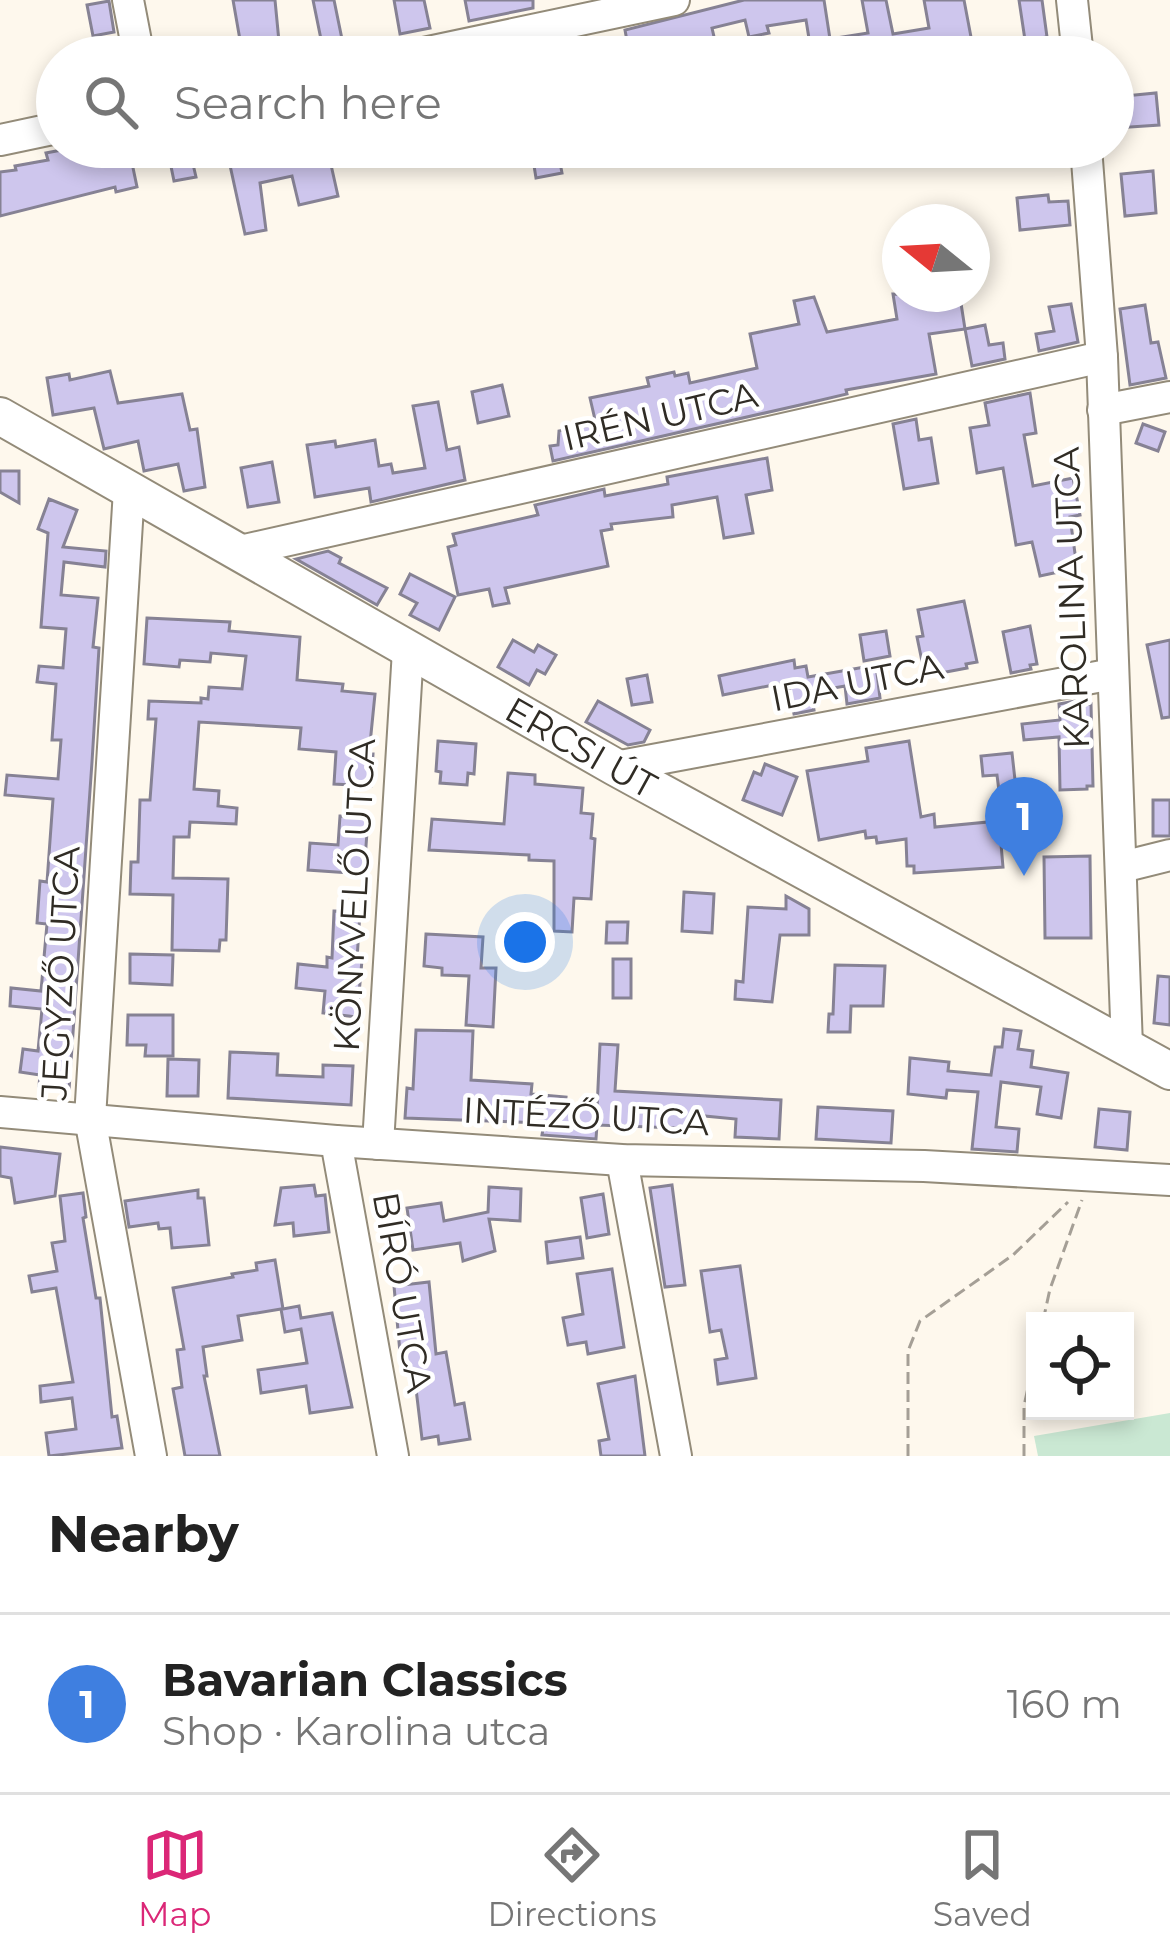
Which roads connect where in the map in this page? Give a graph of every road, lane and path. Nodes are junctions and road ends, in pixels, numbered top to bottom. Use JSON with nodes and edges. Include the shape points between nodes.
{"nodes":[{"id":1,"x":128,"y":0,"type":"edge"},
{"id":2,"x":674,"y":0,"type":"edge"},
{"id":3,"x":1072,"y":0,"type":"edge"},
{"id":4,"x":135,"y":36,"type":"edge"},
{"id":5,"x":504,"y":36,"type":"edge"},
{"id":6,"x":1076,"y":36,"type":"edge"},
{"id":7,"x":36,"y":132,"type":"edge"},
{"id":8,"x":0,"y":140,"type":"edge"},
{"id":9,"x":1088,"y":168,"type":"edge"},
{"id":10,"x":1102,"y":357,"type":"junction"},
{"id":11,"x":1170,"y":397,"type":"edge"},
{"id":12,"x":1103,"y":410,"type":"junction"},
{"id":13,"x":0,"y":416,"type":"edge"},
{"id":14,"x":129,"y":490,"type":"junction"},
{"id":15,"x":236,"y":552,"type":"junction"},
{"id":16,"x":408,"y":650,"type":"junction"},
{"id":17,"x":1113,"y":674,"type":"junction"},
{"id":18,"x":615,"y":767,"type":"junction"},
{"id":19,"x":1170,"y":856,"type":"edge"},
{"id":20,"x":1122,"y":867,"type":"junction"},
{"id":21,"x":1127,"y":1047,"type":"junction"},
{"id":22,"x":1170,"y":1071,"type":"edge"},
{"id":23,"x":0,"y":1112,"type":"edge"},
{"id":24,"x":90,"y":1118,"type":"junction"},
{"id":25,"x":336,"y":1142,"type":"junction"},
{"id":26,"x":378,"y":1144,"type":"junction"},
{"id":27,"x":622,"y":1160,"type":"junction"},
{"id":28,"x":1090,"y":1175,"type":"junction"},
{"id":29,"x":1170,"y":1180,"type":"edge"},
{"id":30,"x":1046,"y":1312,"type":"edge"},
{"id":31,"x":1026,"y":1397,"type":"edge"},
{"id":32,"x":151,"y":1456,"type":"edge"},
{"id":33,"x":394,"y":1456,"type":"edge"},
{"id":34,"x":676,"y":1456,"type":"edge"},
{"id":35,"x":908,"y":1456,"type":"edge"},
{"id":36,"x":1024,"y":1456,"type":"edge"}],
"edges":[{"from":1,"to":4,"type":"street"},
{"from":2,"to":5,"type":"street"},
{"from":3,"to":6,"type":"street"},
{"from":7,"to":8,"type":"street"},
{"from":9,"to":10,"type":"street","name":"KAROLINA UTCA"},
{"from":10,"to":12,"type":"street","name":"KAROLINA UTCA"},
{"from":10,"to":15,"type":"street","name":"IRÉN UTCA"},
{"from":11,"to":12,"type":"street"},
{"from":12,"to":17,"type":"street","name":"KAROLINA UTCA"},
{"from":13,"to":14,"type":"main road","name":"ERCSI ÚT"},
{"from":14,"to":15,"type":"main road","name":"ERCSI ÚT"},
{"from":14,"to":24,"type":"street","name":"JEGYZŐ UTCA"},
{"from":15,"to":16,"type":"main road","name":"ERCSI ÚT"},
{"from":16,"to":18,"type":"main road","name":"ERCSI ÚT"},
{"from":16,"to":26,"type":"street","name":"KÖNYVELŐ UTCA"},
{"from":17,"to":18,"type":"street","name":"IDA UTCA"},
{"from":17,"to":20,"type":"street","name":"KAROLINA UTCA"},
{"from":18,"to":21,"type":"main road","name":"ERCSI ÚT"},
{"from":19,"to":20,"type":"street"},
{"from":20,"to":21,"type":"street","name":"KAROLINA UTCA"},
{"from":21,"to":22,"type":"main road","name":"ERCSI ÚT"},
{"from":23,"to":24,"type":"street","name":"INTÉZŐ UTCA"},
{"from":24,"to":25,"type":"street","name":"INTÉZŐ UTCA"},
{"from":24,"to":32,"type":"street","name":"JEGYZŐ UTCA"},
{"from":25,"to":26,"type":"street","name":"INTÉZŐ UTCA"},
{"from":25,"to":33,"type":"street","name":"BÍRÓ UTCA"},
{"from":26,"to":27,"type":"street","name":"INTÉZŐ UTCA"},
{"from":27,"to":28,"type":"street","name":"INTÉZŐ UTCA"},
{"from":27,"to":34,"type":"street"},
{"from":28,"to":29,"type":"street","name":"INTÉZŐ UTCA"},
{"from":28,"to":30,"type":"path"},
{"from":28,"to":35,"type":"path","via":[[1013,1255],[920,1321],[908,1351]]},
{"from":31,"to":36,"type":"path"}]}
